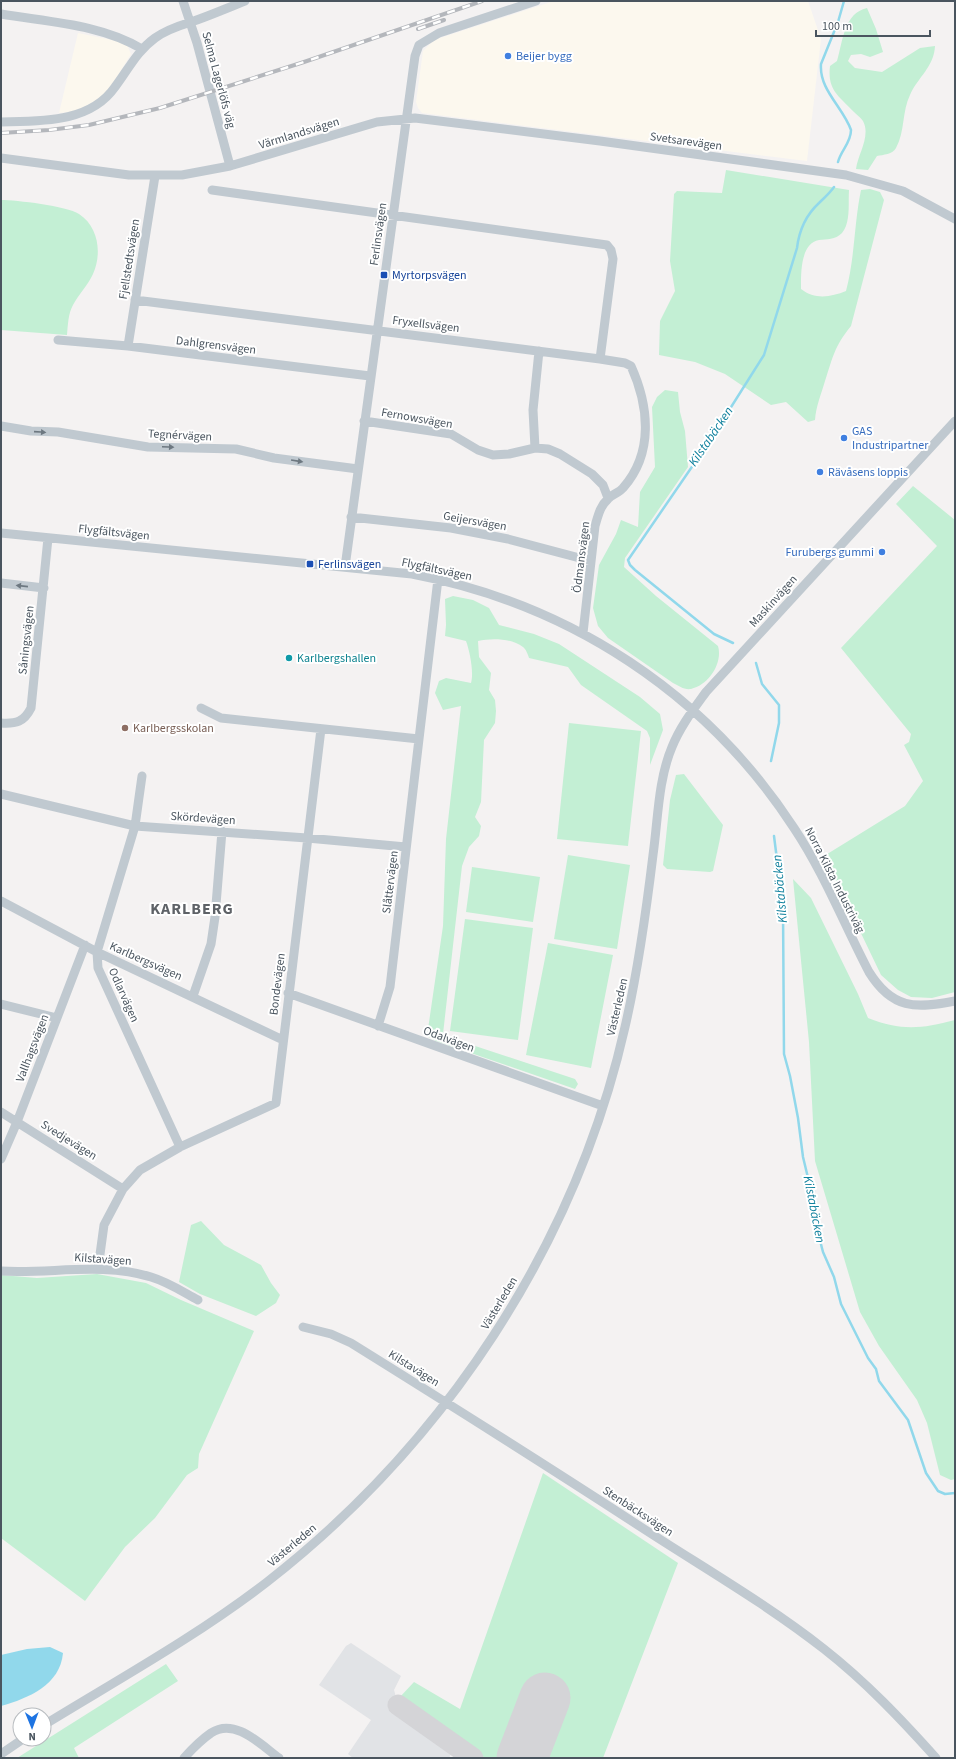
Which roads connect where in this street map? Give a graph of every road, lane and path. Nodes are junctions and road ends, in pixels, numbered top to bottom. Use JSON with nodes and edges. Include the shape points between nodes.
{"nodes":[{"id":1,"x":183,"y":1,"type":"edge"},
{"id":2,"x":245,"y":1,"type":"edge"},
{"id":3,"x":536,"y":1,"type":"edge"},
{"id":4,"x":1,"y":14,"type":"edge"},
{"id":5,"x":191,"y":22,"type":"junction"},
{"id":6,"x":142,"y":49,"type":"junction"},
{"id":7,"x":405,"y":118,"type":"junction"},
{"id":8,"x":1,"y":122,"type":"edge"},
{"id":9,"x":1,"y":158,"type":"edge"},
{"id":10,"x":230,"y":166,"type":"junction"},
{"id":11,"x":155,"y":176,"type":"junction"},
{"id":12,"x":212,"y":190,"type":"dead end"},
{"id":13,"x":393,"y":214,"type":"junction"},
{"id":14,"x":955,"y":219,"type":"edge"},
{"id":15,"x":135,"y":300,"type":"junction"},
{"id":16,"x":377,"y":330,"type":"junction"},
{"id":17,"x":58,"y":340,"type":"dead end"},
{"id":18,"x":128,"y":346,"type":"junction"},
{"id":19,"x":539,"y":352,"type":"junction"},
{"id":20,"x":600,"y":359,"type":"junction"},
{"id":21,"x":370,"y":376,"type":"junction"},
{"id":22,"x":364,"y":421,"type":"junction"},
{"id":23,"x":955,"y":421,"type":"edge"},
{"id":24,"x":1,"y":426,"type":"edge"},
{"id":25,"x":535,"y":448,"type":"junction"},
{"id":26,"x":358,"y":469,"type":"junction"},
{"id":27,"x":608,"y":498,"type":"junction"},
{"id":28,"x":351,"y":517,"type":"junction"},
{"id":29,"x":1,"y":533,"type":"edge"},
{"id":30,"x":48,"y":538,"type":"junction"},
{"id":31,"x":591,"y":561,"type":"junction"},
{"id":32,"x":345,"y":567,"type":"junction"},
{"id":33,"x":438,"y":579,"type":"junction"},
{"id":34,"x":1,"y":583,"type":"edge"},
{"id":35,"x":44,"y":588,"type":"junction"},
{"id":36,"x":583,"y":633,"type":"junction"},
{"id":37,"x":200,"y":708,"type":"dead end"},
{"id":38,"x":693,"y":711,"type":"junction"},
{"id":39,"x":1,"y":723,"type":"edge"},
{"id":40,"x":321,"y":729,"type":"junction"},
{"id":41,"x":419,"y":740,"type":"junction"},
{"id":42,"x":142,"y":776,"type":"dead end"},
{"id":43,"x":1,"y":794,"type":"edge"},
{"id":44,"x":135,"y":826,"type":"junction"},
{"id":45,"x":222,"y":831,"type":"junction"},
{"id":46,"x":307,"y":838,"type":"junction"},
{"id":47,"x":406,"y":847,"type":"junction"},
{"id":48,"x":1,"y":901,"type":"edge"},
{"id":49,"x":85,"y":945,"type":"junction"},
{"id":50,"x":97,"y":952,"type":"junction"},
{"id":51,"x":288,"y":993,"type":"junction"},
{"id":52,"x":192,"y":996,"type":"junction"},
{"id":53,"x":955,"y":1001,"type":"edge"},
{"id":54,"x":1,"y":1004,"type":"edge"},
{"id":55,"x":57,"y":1018,"type":"junction"},
{"id":56,"x":378,"y":1026,"type":"junction"},
{"id":57,"x":283,"y":1040,"type":"junction"},
{"id":58,"x":603,"y":1106,"type":"junction"},
{"id":59,"x":1,"y":1112,"type":"edge"},
{"id":60,"x":17,"y":1122,"type":"junction"},
{"id":61,"x":180,"y":1147,"type":"junction"},
{"id":62,"x":1,"y":1158,"type":"edge"},
{"id":63,"x":123,"y":1189,"type":"junction"},
{"id":64,"x":98,"y":1269,"type":"junction"},
{"id":65,"x":1,"y":1271,"type":"edge"},
{"id":66,"x":198,"y":1300,"type":"dead end"},
{"id":67,"x":303,"y":1327,"type":"dead end"},
{"id":68,"x":446,"y":1402,"type":"junction"},
{"id":69,"x":52,"y":1720,"type":"edge"},
{"id":70,"x":12,"y":1746,"type":"edge"},
{"id":71,"x":1,"y":1754,"type":"edge"},
{"id":72,"x":184,"y":1758,"type":"edge"},
{"id":73,"x":279,"y":1758,"type":"edge"},
{"id":74,"x":936,"y":1758,"type":"edge"}],
"edges":[{"from":1,"to":5,"type":"street","name":"Selma Lagerlöfs väg"},
{"from":2,"to":5,"type":"street"},
{"from":3,"to":7,"type":"street","via":[[439,33],[419,44]]},
{"from":4,"to":6,"type":"street","via":[[102,32]]},
{"from":5,"to":6,"type":"street","via":[[166,31]]},
{"from":5,"to":10,"type":"street","name":"Selma Lagerlöfs väg"},
{"from":6,"to":8,"type":"street","via":[[108,97],[93,109],[73,116]]},
{"from":7,"to":10,"type":"street","name":"Värmlandsvägen","via":[[377,122]]},
{"from":7,"to":13,"type":"street","name":"Ferlinsvägen"},
{"from":7,"to":14,"type":"street","name":"Svetsarevägen","via":[[576,138],[846,175],[903,191]]},
{"from":9,"to":11,"type":"street","name":"Värmlandsvägen"},
{"from":10,"to":11,"type":"street","name":"Värmlandsvägen","via":[[195,173]]},
{"from":11,"to":15,"type":"street","name":"Fjellstedtsvägen"},
{"from":12,"to":13,"type":"street"},
{"from":13,"to":16,"type":"street","name":"Ferlinsvägen"},
{"from":13,"to":20,"type":"street","via":[[608,246],[612,250],[613,259]]},
{"from":15,"to":16,"type":"street","name":"Fryxellsvägen"},
{"from":15,"to":18,"type":"street","name":"Fjellstedtsvägen"},
{"from":16,"to":19,"type":"street","name":"Fryxellsvägen"},
{"from":16,"to":21,"type":"street","name":"Ferlinsvägen"},
{"from":17,"to":18,"type":"street","name":"Dahlgrensvägen"},
{"from":18,"to":21,"type":"street","name":"Dahlgrensvägen"},
{"from":19,"to":20,"type":"street","name":"Fryxellsvägen"},
{"from":19,"to":25,"type":"street","via":[[533,410]]},
{"from":20,"to":27,"type":"street","name":"Ödmansvägen","via":[[631,366],[643,397],[646,416],[644,449],[639,463],[621,490]]},
{"from":21,"to":22,"type":"street","name":"Ferlinsvägen"},
{"from":22,"to":25,"type":"street","name":"Fernowsvägen","via":[[451,434],[478,450],[493,455]]},
{"from":22,"to":26,"type":"street","name":"Ferlinsvägen"},
{"from":23,"to":38,"type":"street","name":"Maskinvägen","via":[[706,692]]},
{"from":24,"to":26,"type":"street","name":"Tegnérvägen","one_way":true,"via":[[58,432],[148,447],[236,449],[274,458]]},
{"from":25,"to":27,"type":"street","name":"Fernowsvägen","via":[[548,449],[576,463],[603,485]]},
{"from":26,"to":28,"type":"street","name":"Ferlinsvägen"},
{"from":27,"to":31,"type":"street","name":"Ödmansvägen","via":[[599,511]]},
{"from":28,"to":31,"type":"street","name":"Geijersvägen","via":[[452,528],[508,539]]},
{"from":28,"to":32,"type":"street","name":"Ferlinsvägen"},
{"from":29,"to":30,"type":"street","name":"Flygfältsvägen"},
{"from":30,"to":32,"type":"street","name":"Flygfältsvägen"},
{"from":30,"to":35,"type":"street","name":"Såningsvägen"},
{"from":31,"to":36,"type":"street","name":"Ödmansvägen"},
{"from":32,"to":33,"type":"street","name":"Flygfältsvägen"},
{"from":33,"to":36,"type":"street","name":"Flygfältsvägen","via":[[528,607]]},
{"from":33,"to":41,"type":"street","name":"Slåttervägen"},
{"from":35,"to":34,"type":"street","one_way":true},
{"from":35,"to":39,"type":"street","name":"Såningsvägen","via":[[31,708],[27,717],[20,722]]},
{"from":36,"to":38,"type":"street","name":"Flygfältsvägen","via":[[633,662]]},
{"from":37,"to":40,"type":"street","via":[[221,718]]},
{"from":38,"to":53,"type":"street","name":"Norra Kilsta Industriväg","via":[[754,771],[794,828],[814,860],[877,986],[899,1002],[912,1006]]},
{"from":38,"to":58,"type":"street","name":"Västerleden","via":[[676,738],[667,761],[637,969],[624,1032]]},
{"from":40,"to":41,"type":"street"},
{"from":40,"to":46,"type":"street","name":"Bondevägen"},
{"from":41,"to":47,"type":"street","name":"Slåttervägen"},
{"from":42,"to":44,"type":"street","name":"Odlarvägen"},
{"from":43,"to":44,"type":"street","name":"Skördevägen"},
{"from":44,"to":45,"type":"street","name":"Skördevägen"},
{"from":44,"to":50,"type":"street","name":"Odlarvägen"},
{"from":45,"to":46,"type":"street","name":"Skördevägen"},
{"from":45,"to":52,"type":"street","via":[[211,944]]},
{"from":46,"to":47,"type":"street","name":"Skördevägen"},
{"from":46,"to":51,"type":"street","name":"Bondevägen"},
{"from":47,"to":56,"type":"street","name":"Slåttervägen","via":[[390,986]]},
{"from":48,"to":49,"type":"street","name":"Karlbergsvägen"},
{"from":49,"to":50,"type":"street","name":"Karlbergsvägen"},
{"from":49,"to":55,"type":"street","name":"Vallhagsvägen"},
{"from":50,"to":52,"type":"street","name":"Karlbergsvägen"},
{"from":50,"to":61,"type":"street","name":"Odlarvägen","via":[[98,968]]},
{"from":51,"to":56,"type":"street","name":"Odalvägen"},
{"from":51,"to":57,"type":"street","name":"Bondevägen"},
{"from":52,"to":57,"type":"street","name":"Karlbergsvägen"},
{"from":54,"to":55,"type":"street"},
{"from":55,"to":60,"type":"street","name":"Vallhagsvägen"},
{"from":56,"to":58,"type":"street","name":"Odalvägen"},
{"from":57,"to":61,"type":"street","name":"Bondevägen","via":[[276,1103]]},
{"from":58,"to":68,"type":"street","name":"Västerleden","via":[[574,1185],[540,1257],[498,1328]]},
{"from":59,"to":60,"type":"street","name":"Svedjevägen"},
{"from":60,"to":62,"type":"street","name":"Vallhagsvägen"},
{"from":60,"to":63,"type":"street","name":"Svedjevägen"},
{"from":61,"to":63,"type":"street","name":"Bondevägen","via":[[146,1165]]},
{"from":63,"to":64,"type":"street","name":"Bondevägen","via":[[104,1225]]},
{"from":64,"to":65,"type":"street","name":"Kilstavägen"},
{"from":64,"to":66,"type":"street","name":"Kilstavägen","via":[[152,1277]]},
{"from":67,"to":68,"type":"street","name":"Kilstavägen","via":[[331,1334],[351,1343]]},
{"from":68,"to":69,"type":"street","name":"Västerleden","via":[[410,1447],[360,1499],[286,1567],[198,1630]]},
{"from":68,"to":74,"type":"street","name":"Stenbäcksvägen","via":[[815,1642],[865,1684]]},
{"from":70,"to":71,"type":"street"},
{"from":72,"to":73,"type":"street","via":[[213,1732],[230,1728],[249,1735]]}]}
